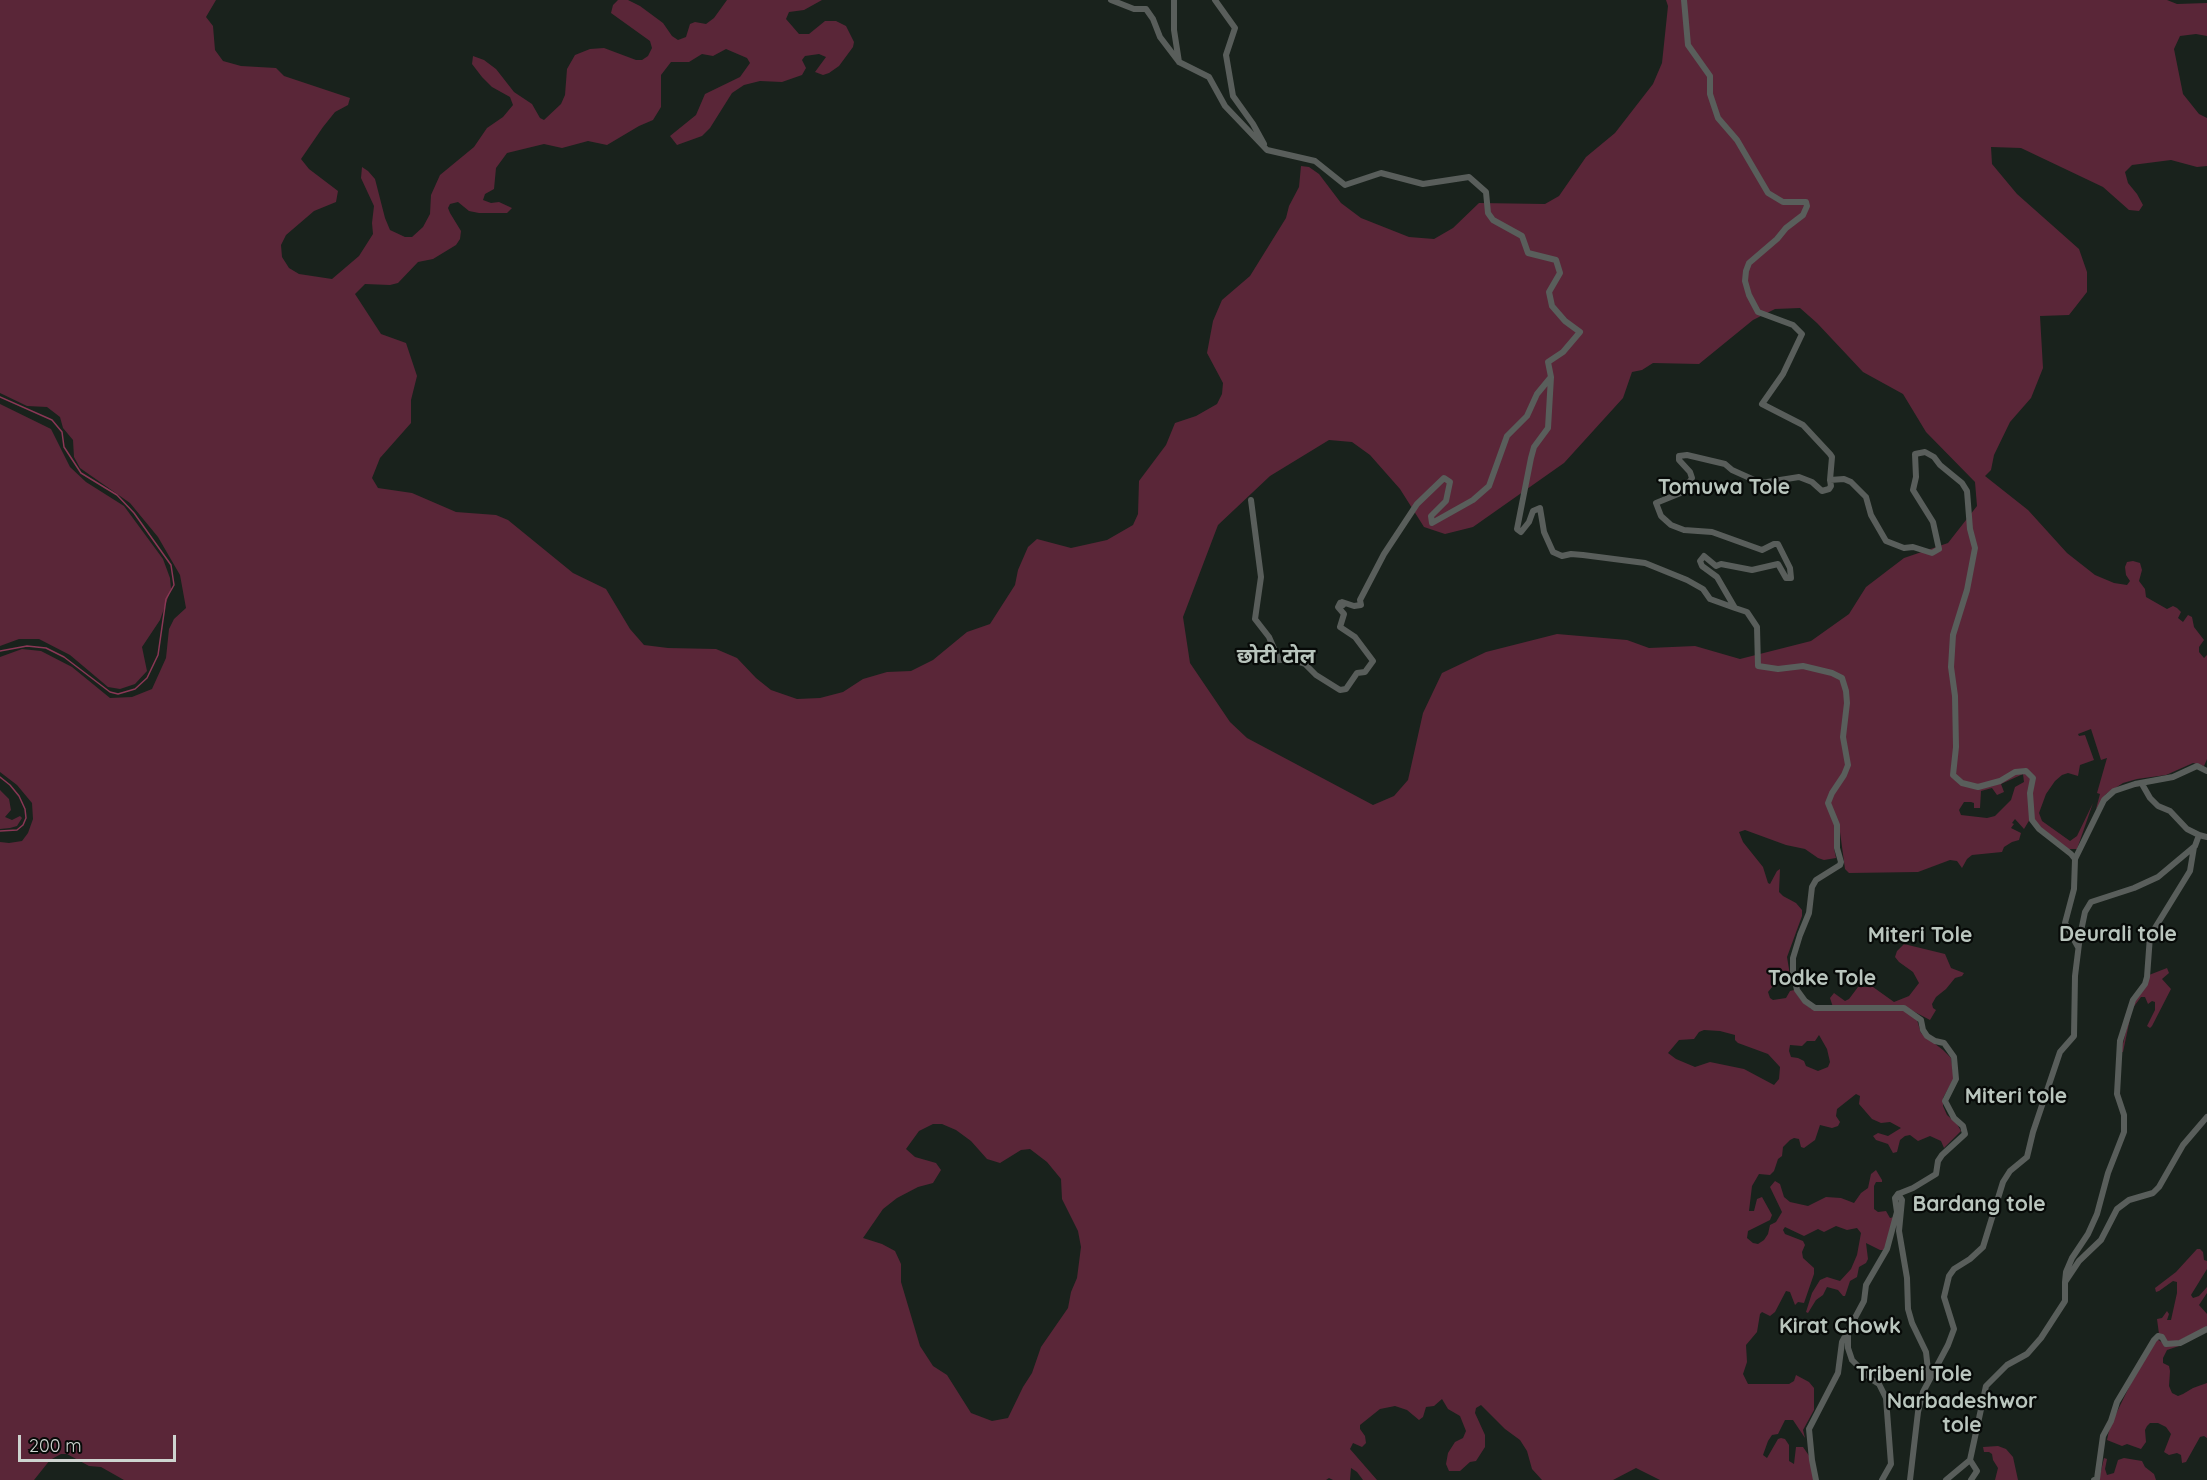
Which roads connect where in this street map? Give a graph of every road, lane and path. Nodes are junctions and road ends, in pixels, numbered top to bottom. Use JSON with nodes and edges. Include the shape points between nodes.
{"nodes":[{"id":1,"x":1111,"y":0,"type":"edge"},
{"id":2,"x":1174,"y":0,"type":"edge"},
{"id":3,"x":1215,"y":0,"type":"edge"},
{"id":4,"x":1684,"y":0,"type":"edge"},
{"id":5,"x":1179,"y":63,"type":"junction"},
{"id":6,"x":1267,"y":150,"type":"junction"},
{"id":7,"x":1551,"y":376,"type":"junction"},
{"id":8,"x":1830,"y":480,"type":"junction"},
{"id":9,"x":1251,"y":500,"type":"dead end"},
{"id":10,"x":1735,"y":608,"type":"junction"},
{"id":11,"x":2207,"y":771,"type":"edge"},
{"id":12,"x":2142,"y":784,"type":"junction"},
{"id":13,"x":2199,"y":835,"type":"junction"},
{"id":14,"x":2207,"y":837,"type":"edge"},
{"id":15,"x":2195,"y":846,"type":"junction"},
{"id":16,"x":2075,"y":859,"type":"junction"},
{"id":17,"x":2078,"y":947,"type":"junction"},
{"id":18,"x":2207,"y":1117,"type":"edge"},
{"id":19,"x":1898,"y":1194,"type":"junction"},
{"id":20,"x":2065,"y":1282,"type":"junction"},
{"id":21,"x":2207,"y":1329,"type":"edge"},
{"id":22,"x":1848,"y":1331,"type":"junction"},
{"id":23,"x":1929,"y":1379,"type":"junction"},
{"id":24,"x":1970,"y":1460,"type":"junction"},
{"id":25,"x":1816,"y":1480,"type":"edge"},
{"id":26,"x":1882,"y":1480,"type":"edge"},
{"id":27,"x":1910,"y":1480,"type":"edge"},
{"id":28,"x":1946,"y":1480,"type":"edge"},
{"id":29,"x":1971,"y":1480,"type":"edge"},
{"id":30,"x":2094,"y":1480,"type":"edge"}],
"edges":[{"from":1,"to":5,"type":"street","via":[[1146,9]]},
{"from":2,"to":5,"type":"street"},
{"from":3,"to":6,"type":"street","via":[[1235,28],[1226,54],[1233,96]]},
{"from":4,"to":8,"type":"street","via":[[1688,45],[1710,76],[1710,94],[1718,118],[1737,140],[1768,193],[1784,202],[1806,202],[1803,215],[1749,263],[1745,281],[1758,312],[1793,324],[1802,334],[1783,374],[1762,404],[1803,425],[1830,454]]},
{"from":5,"to":6,"type":"street","via":[[1209,77],[1225,106]]},
{"from":6,"to":7,"type":"street","via":[[1315,161],[1345,185],[1381,173],[1423,184],[1469,177],[1486,192],[1488,213],[1493,220],[1522,236],[1528,253],[1556,260],[1560,273],[1549,292],[1552,306],[1580,332],[1548,362]]},
{"from":7,"to":9,"type":"street","via":[[1536,394],[1527,416],[1507,436],[1489,486],[1473,500],[1432,523],[1431,516],[1446,501],[1450,482],[1444,478],[1410,514],[1384,554],[1361,605],[1340,603],[1338,608],[1344,615],[1340,627],[1355,637],[1373,661],[1346,689],[1340,690],[1305,664],[1279,660],[1255,619],[1261,577]]},
{"from":7,"to":10,"type":"street","via":[[1548,428],[1534,447],[1517,529],[1521,532],[1533,511],[1540,508],[1553,552],[1562,556],[1645,562],[1687,579],[1710,599]]},
{"from":8,"to":10,"type":"street","via":[[1831,486],[1822,491],[1799,477],[1761,483],[1725,464],[1679,456],[1692,478],[1683,492],[1656,503],[1661,516],[1684,530],[1712,532],[1762,550],[1778,544],[1791,568],[1791,578],[1786,578],[1778,564],[1752,570],[1716,566],[1706,557],[1701,559],[1702,566],[1717,577]]},
{"from":8,"to":16,"type":"street","via":[[1851,482],[1866,497],[1886,541],[1932,553],[1939,549],[1933,522],[1913,490],[1915,454],[1924,452],[1934,457],[1962,483],[1967,491],[1975,548],[1953,635],[1953,775],[1962,783],[1978,787],[2026,771],[2033,778],[2032,819],[2038,829]]},
{"from":10,"to":19,"type":"street","via":[[1747,612],[1757,627],[1758,666],[1803,666],[1832,673],[1842,678],[1846,691],[1843,737],[1848,765],[1828,803],[1837,825],[1837,848],[1842,862],[1816,879],[1812,887],[1809,913],[1793,958],[1797,990],[1815,1008],[1904,1008],[1921,1020],[1927,1036],[1944,1043],[1954,1057],[1956,1079],[1946,1101],[1965,1134],[1942,1155],[1936,1174]]},
{"from":11,"to":12,"type":"street","via":[[2197,766],[2174,777]]},
{"from":12,"to":13,"type":"street","via":[[2158,806]]},
{"from":12,"to":16,"type":"street","via":[[2114,791],[2104,800]]},
{"from":13,"to":14,"type":"street"},
{"from":13,"to":15,"type":"street"},
{"from":15,"to":17,"type":"street","via":[[2158,877],[2091,902]]},
{"from":15,"to":20,"type":"street","via":[[2190,871],[2150,936],[2147,977],[2133,1000],[2120,1041],[2117,1094],[2124,1114],[2124,1132],[2097,1214],[2077,1247]]},
{"from":16,"to":17,"type":"street","via":[[2074,889],[2065,923]]},
{"from":17,"to":23,"type":"street","via":[[2074,1036],[2060,1052],[2027,1157],[2002,1182],[1983,1247],[1949,1276],[1944,1297],[1954,1329]]},
{"from":18,"to":20,"type":"street","via":[[2182,1145],[2159,1187],[2117,1209],[2101,1240]]},
{"from":19,"to":22,"type":"street","via":[[1887,1249],[1866,1285],[1864,1301]]},
{"from":19,"to":23,"type":"street","via":[[1902,1200],[1899,1231],[1908,1309],[1926,1352]]},
{"from":20,"to":24,"type":"street","via":[[2065,1301],[2041,1338],[1986,1386]]},
{"from":21,"to":30,"type":"street","via":[[2180,1343],[2166,1344],[2158,1336],[2154,1340],[2115,1407],[2103,1436]]},
{"from":22,"to":25,"type":"street","via":[[1842,1342],[1838,1373],[1809,1429]]},
{"from":22,"to":26,"type":"street","via":[[1852,1360],[1879,1384],[1886,1398],[1891,1464]]},
{"from":23,"to":27,"type":"street","via":[[1918,1412]]},
{"from":24,"to":28,"type":"street"},
{"from":24,"to":29,"type":"street","via":[[1977,1471]]}]}
